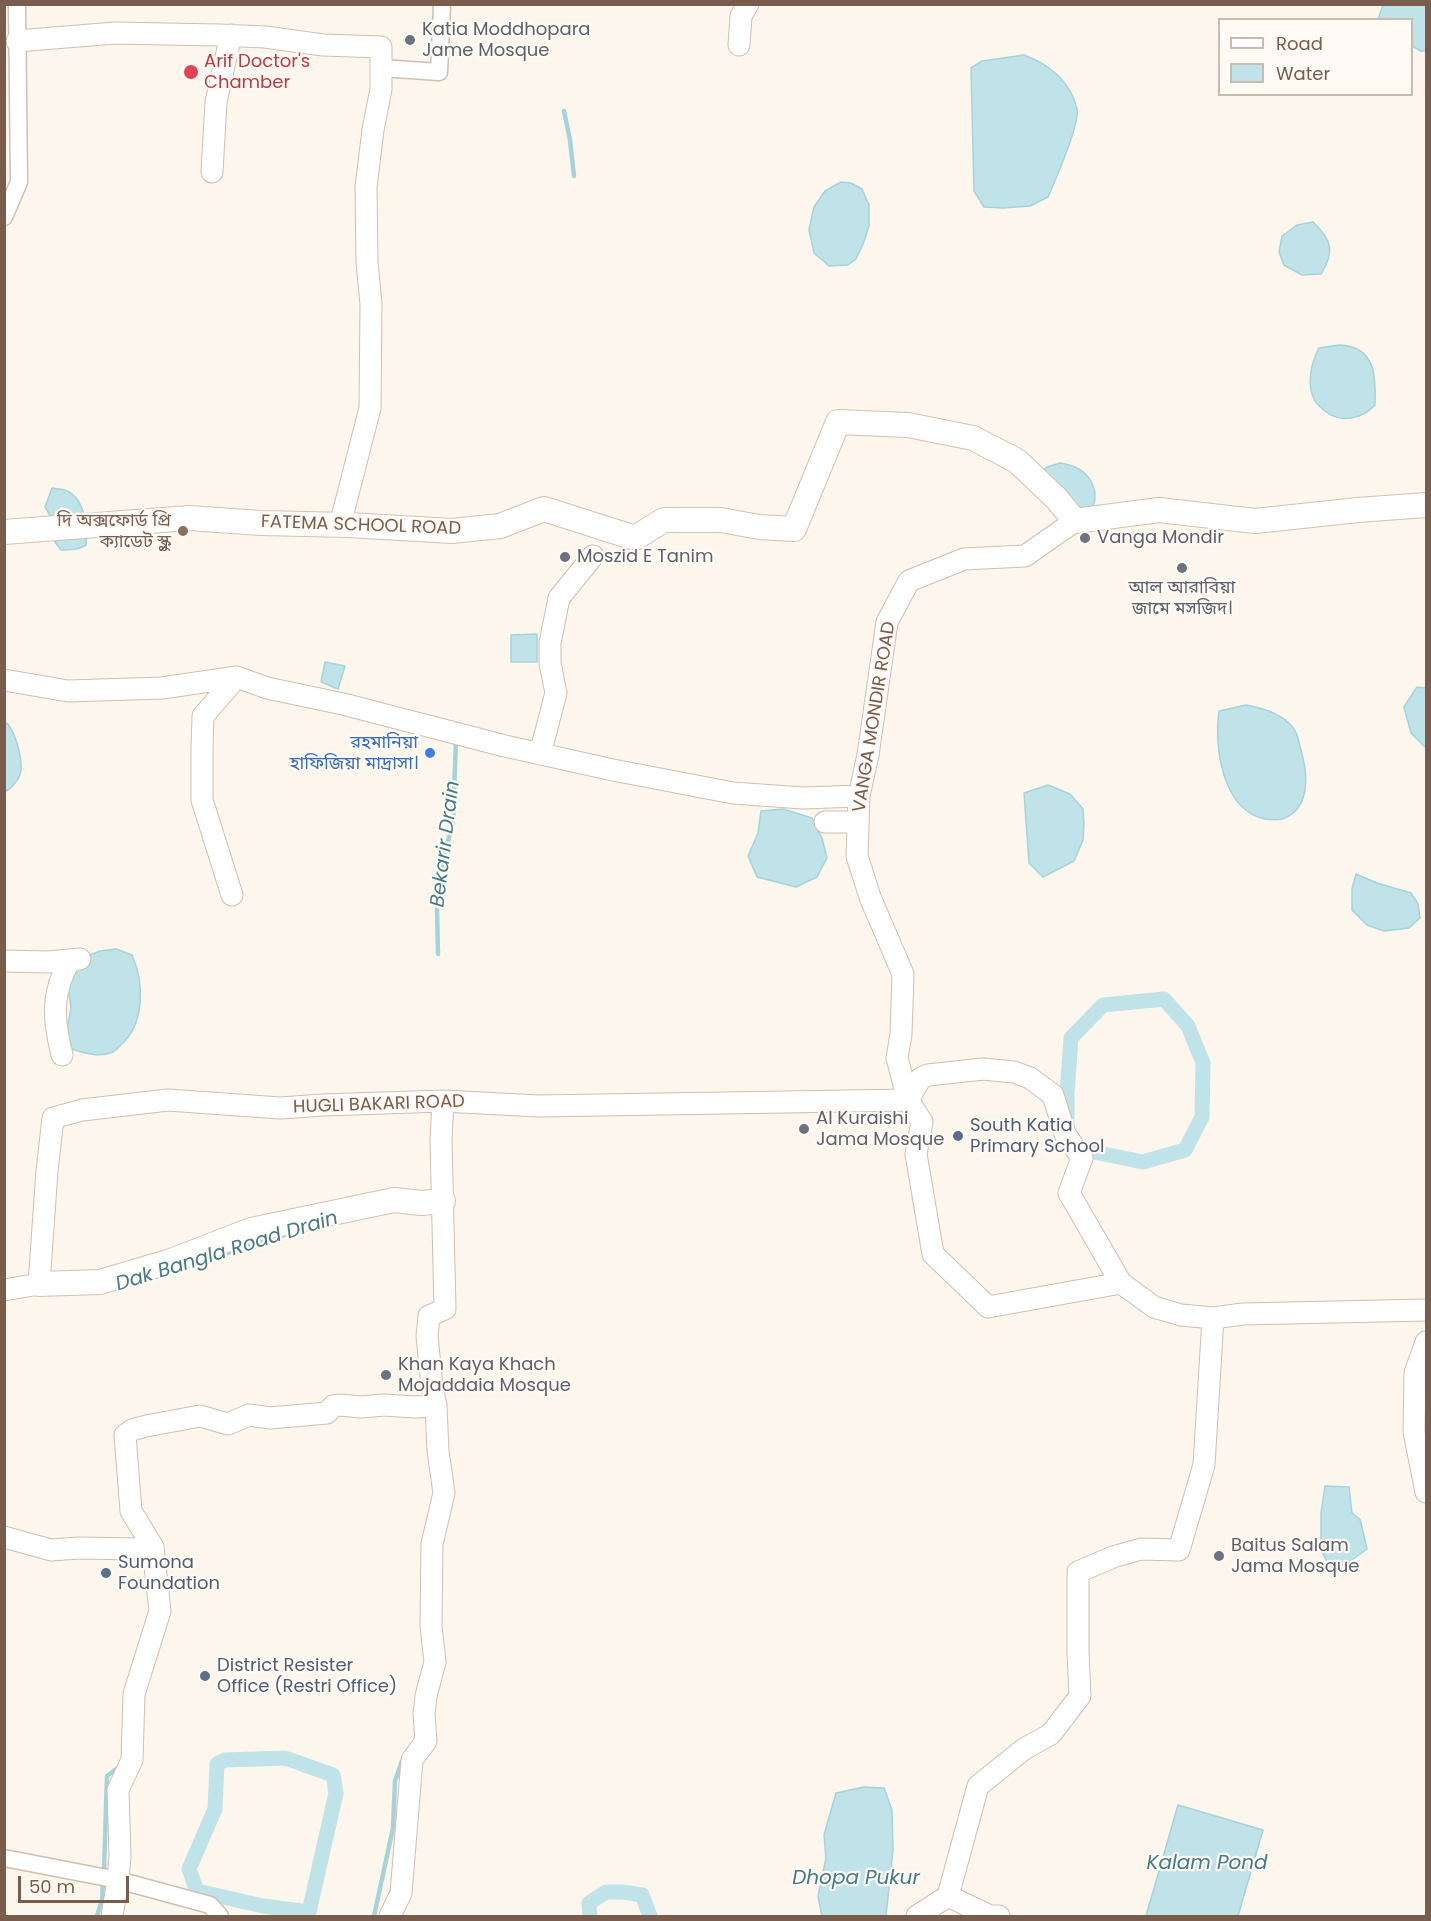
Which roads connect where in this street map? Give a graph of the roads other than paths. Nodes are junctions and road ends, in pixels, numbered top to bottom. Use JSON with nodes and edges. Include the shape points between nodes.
{"nodes":[{"id":1,"x":17,"y":4,"type":"edge"},
{"id":2,"x":442,"y":4,"type":"edge"},
{"id":3,"x":748,"y":4,"type":"edge"},
{"id":4,"x":231,"y":35,"type":"junction"},
{"id":5,"x":17,"y":41,"type":"junction"},
{"id":6,"x":739,"y":45,"type":"dead end"},
{"id":7,"x":381,"y":68,"type":"junction"},
{"id":8,"x":212,"y":172,"type":"dead end"},
{"id":9,"x":4,"y":217,"type":"edge"},
{"id":10,"x":1426,"y":505,"type":"edge"},
{"id":11,"x":1075,"y":521,"type":"junction"},
{"id":12,"x":340,"y":525,"type":"junction"},
{"id":13,"x":4,"y":532,"type":"edge"},
{"id":14,"x":593,"y":555,"type":"dead end"},
{"id":15,"x":237,"y":678,"type":"junction"},
{"id":16,"x":4,"y":680,"type":"edge"},
{"id":17,"x":540,"y":754,"type":"junction"},
{"id":18,"x":859,"y":796,"type":"junction"},
{"id":19,"x":825,"y":822,"type":"dead end"},
{"id":20,"x":858,"y":822,"type":"junction"},
{"id":21,"x":232,"y":895,"type":"dead end"},
{"id":22,"x":4,"y":961,"type":"edge"},
{"id":23,"x":62,"y":1055,"type":"dead end"},
{"id":24,"x":444,"y":1101,"type":"junction"},
{"id":25,"x":908,"y":1101,"type":"junction"},
{"id":26,"x":443,"y":1201,"type":"junction"},
{"id":27,"x":1121,"y":1283,"type":"junction"},
{"id":28,"x":39,"y":1284,"type":"junction"},
{"id":29,"x":5,"y":1290,"type":"edge"},
{"id":30,"x":1426,"y":1310,"type":"edge"},
{"id":31,"x":1213,"y":1318,"type":"junction"},
{"id":32,"x":1426,"y":1342,"type":"edge"},
{"id":33,"x":436,"y":1406,"type":"junction"},
{"id":34,"x":1426,"y":1492,"type":"edge"},
{"id":35,"x":4,"y":1536,"type":"edge"},
{"id":36,"x":153,"y":1547,"type":"junction"},
{"id":37,"x":4,"y":1858,"type":"edge"},
{"id":38,"x":118,"y":1880,"type":"junction"},
{"id":39,"x":948,"y":1896,"type":"junction"},
{"id":40,"x":112,"y":1917,"type":"edge"},
{"id":41,"x":220,"y":1917,"type":"edge"},
{"id":42,"x":390,"y":1917,"type":"edge"},
{"id":43,"x":917,"y":1917,"type":"edge"},
{"id":44,"x":999,"y":1917,"type":"edge"}],
"edges":[{"from":1,"to":5,"type":"street"},
{"from":2,"to":7,"type":"street","via":[[439,72]]},
{"from":3,"to":6,"type":"street","via":[[741,16]]},
{"from":4,"to":5,"type":"street","via":[[115,33]]},
{"from":4,"to":7,"type":"street","via":[[381,47]]},
{"from":4,"to":8,"type":"street","via":[[216,102]]},
{"from":5,"to":9,"type":"street","via":[[19,182]]},
{"from":7,"to":12,"type":"street","via":[[366,187],[370,408]]},
{"from":10,"to":11,"type":"main road","via":[[1255,521],[1159,510]]},
{"from":11,"to":12,"type":"main road","name":"FATEMA SCHOOL ROAD","via":[[1017,461],[973,438],[908,425],[838,422],[794,529],[721,520],[664,520],[635,538],[544,509],[500,526],[452,531]]},
{"from":11,"to":18,"type":"street","name":"VANGA MONDIR ROAD","via":[[1025,556],[964,559],[909,581],[887,622]]},
{"from":12,"to":13,"type":"main road","name":"FATEMA SCHOOL ROAD","via":[[189,518]]},
{"from":14,"to":17,"type":"street","via":[[559,598],[550,643],[555,693]]},
{"from":15,"to":16,"type":"street","via":[[162,688],[68,691]]},
{"from":15,"to":17,"type":"street"},
{"from":15,"to":21,"type":"street","via":[[203,716],[202,748],[202,800]]},
{"from":17,"to":18,"type":"street","via":[[733,793],[803,798]]},
{"from":18,"to":20,"type":"street","name":"VANGA MONDIR ROAD"},
{"from":19,"to":20,"type":"street"},
{"from":20,"to":25,"type":"street","name":"VANGA MONDIR ROAD","via":[[857,856],[903,974],[897,1058]]},
{"from":22,"to":23,"type":"street","via":[[75,959],[61,976],[55,1003]]},
{"from":24,"to":25,"type":"street","name":"HUGLI BAKARI ROAD","via":[[539,1106]]},
{"from":24,"to":26,"type":"street"},
{"from":24,"to":28,"type":"street","name":"HUGLI BAKARI ROAD","via":[[280,1108],[168,1100],[82,1110],[53,1118]]},
{"from":25,"to":27,"type":"street","name":"VANGA MONDIR ROAD","via":[[922,1122],[916,1154],[933,1254],[988,1307]]},
{"from":25,"to":27,"type":"street","via":[[921,1078],[928,1075],[983,1070],[1014,1072],[1053,1095],[1065,1134],[1082,1158],[1069,1193]]},
{"from":26,"to":28,"type":"main road","via":[[394,1200],[251,1230],[171,1261],[100,1282]]},
{"from":26,"to":33,"type":"street","via":[[445,1309],[429,1316],[427,1336]]},
{"from":27,"to":31,"type":"street","via":[[1154,1307]]},
{"from":28,"to":29,"type":"street"},
{"from":30,"to":31,"type":"street"},
{"from":31,"to":39,"type":"street","via":[[1204,1465],[1179,1550],[1141,1549],[1078,1572],[1080,1695],[1051,1734],[1023,1749],[978,1786]]},
{"from":32,"to":34,"type":"street","via":[[1415,1372],[1414,1432]]},
{"from":33,"to":36,"type":"street","via":[[340,1405],[327,1413],[270,1418],[249,1415],[228,1424],[200,1416],[132,1430],[125,1435],[131,1511]]},
{"from":33,"to":42,"type":"street","via":[[444,1493],[432,1544],[431,1626],[435,1662],[426,1696],[426,1741],[412,1760],[401,1893]]},
{"from":35,"to":36,"type":"street","via":[[51,1550]]},
{"from":36,"to":38,"type":"street","via":[[160,1611],[134,1694],[132,1760],[118,1790]]},
{"from":37,"to":38,"type":"street"},
{"from":38,"to":40,"type":"street"},
{"from":38,"to":41,"type":"street","via":[[210,1905]]},
{"from":39,"to":43,"type":"street"},
{"from":39,"to":44,"type":"street"}]}
